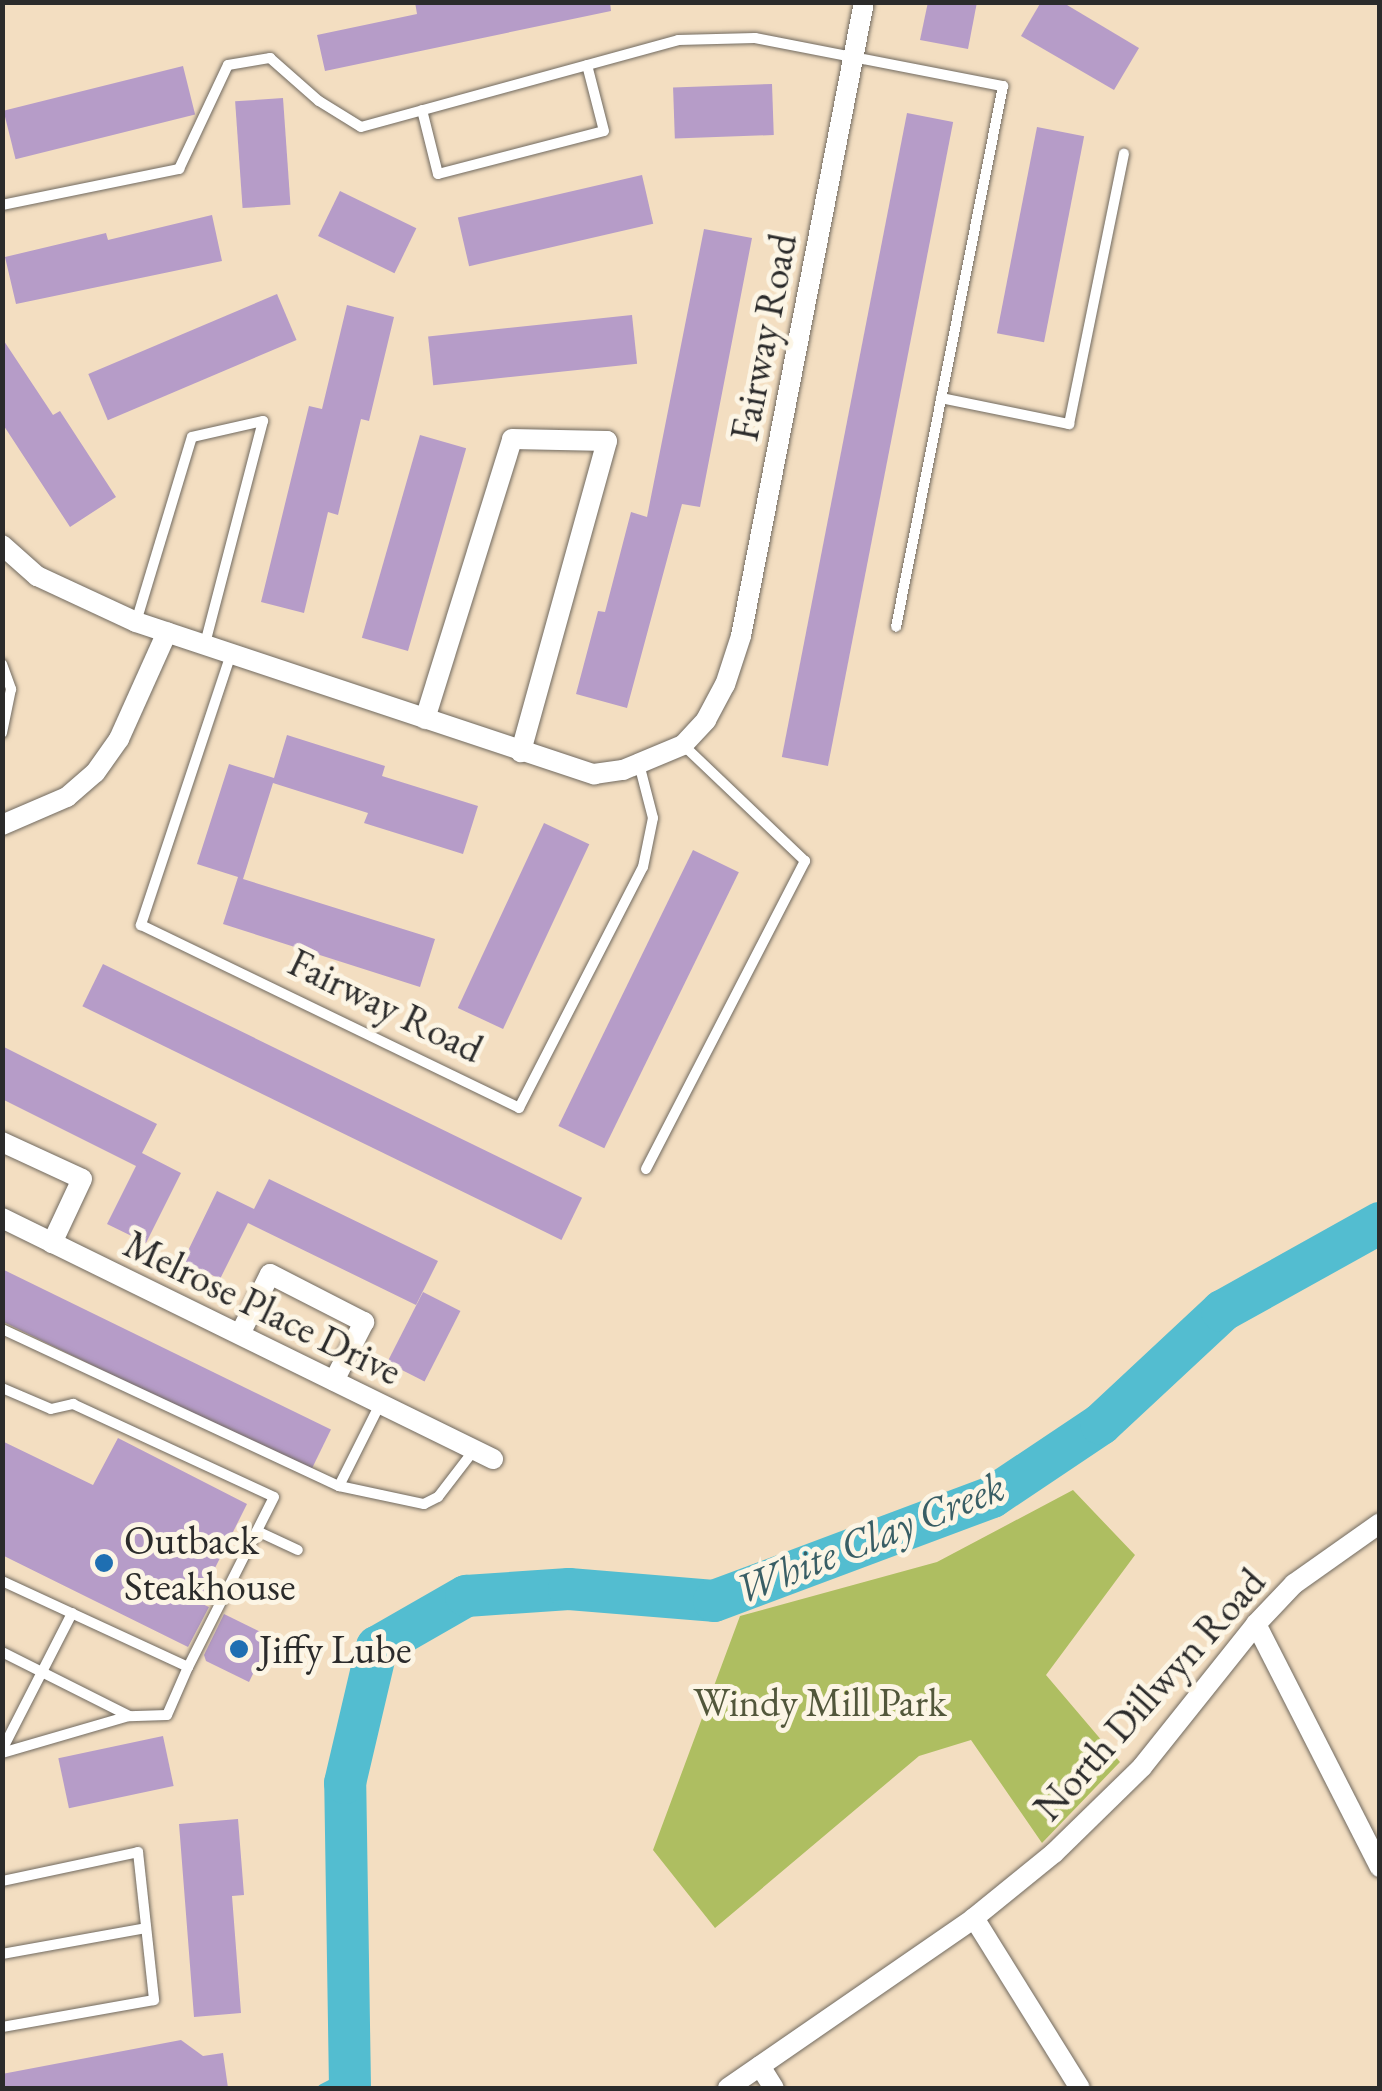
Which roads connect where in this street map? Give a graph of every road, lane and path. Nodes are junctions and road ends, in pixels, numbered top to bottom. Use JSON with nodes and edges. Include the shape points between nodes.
{"nodes":[{"id":1,"x":864,"y":2,"type":"edge"},
{"id":2,"x":853,"y":57,"type":"junction"},
{"id":3,"x":587,"y":65,"type":"junction"},
{"id":4,"x":422,"y":110,"type":"junction"},
{"id":5,"x":1124,"y":154,"type":"dead end"},
{"id":6,"x":2,"y":205,"type":"edge"},
{"id":7,"x":942,"y":398,"type":"junction"},
{"id":8,"x":2,"y":546,"type":"edge"},
{"id":9,"x":136,"y":622,"type":"junction"},
{"id":10,"x":896,"y":627,"type":"dead end"},
{"id":11,"x":167,"y":632,"type":"junction"},
{"id":12,"x":204,"y":645,"type":"junction"},
{"id":13,"x":231,"y":654,"type":"junction"},
{"id":14,"x":2,"y":664,"type":"edge"},
{"id":15,"x":424,"y":720,"type":"junction"},
{"id":16,"x":2,"y":733,"type":"edge"},
{"id":17,"x":683,"y":745,"type":"junction"},
{"id":18,"x":520,"y":752,"type":"junction"},
{"id":19,"x":640,"y":764,"type":"junction"},
{"id":20,"x":2,"y":825,"type":"edge"},
{"id":21,"x":2,"y":1142,"type":"edge"},
{"id":22,"x":646,"y":1169,"type":"dead end"},
{"id":23,"x":2,"y":1218,"type":"edge"},
{"id":24,"x":52,"y":1243,"type":"junction"},
{"id":25,"x":2,"y":1329,"type":"edge"},
{"id":26,"x":240,"y":1334,"type":"junction"},
{"id":27,"x":334,"y":1381,"type":"junction"},
{"id":28,"x":2,"y":1388,"type":"edge"},
{"id":29,"x":380,"y":1404,"type":"junction"},
{"id":30,"x":483,"y":1454,"type":"joint"},
{"id":31,"x":338,"y":1486,"type":"junction"},
{"id":32,"x":1380,"y":1523,"type":"edge"},
{"id":33,"x":257,"y":1531,"type":"junction"},
{"id":34,"x":298,"y":1550,"type":"dead end"},
{"id":35,"x":2,"y":1581,"type":"edge"},
{"id":36,"x":72,"y":1613,"type":"junction"},
{"id":37,"x":1256,"y":1624,"type":"junction"},
{"id":38,"x":2,"y":1652,"type":"edge"},
{"id":39,"x":188,"y":1667,"type":"junction"},
{"id":40,"x":41,"y":1672,"type":"junction"},
{"id":41,"x":129,"y":1716,"type":"junction"},
{"id":42,"x":7,"y":1729,"type":"edge"},
{"id":43,"x":2,"y":1752,"type":"edge"},
{"id":44,"x":1380,"y":1866,"type":"edge"},
{"id":45,"x":2,"y":1881,"type":"edge"},
{"id":46,"x":974,"y":1918,"type":"junction"},
{"id":47,"x":146,"y":1928,"type":"junction"},
{"id":48,"x":2,"y":1954,"type":"edge"},
{"id":49,"x":2,"y":2027,"type":"edge"},
{"id":50,"x":760,"y":2066,"type":"junction"},
{"id":51,"x":728,"y":2088,"type":"edge"},
{"id":52,"x":774,"y":2088,"type":"edge"},
{"id":53,"x":1080,"y":2088,"type":"edge"}],
"edges":[{"from":1,"to":2,"type":"street","name":"Fairway Road"},
{"from":2,"to":3,"type":"lane","via":[[755,38],[678,40]]},
{"from":2,"to":7,"type":"lane","via":[[1003,86]]},
{"from":2,"to":17,"type":"street","name":"Fairway Road","via":[[740,636],[719,696]]},
{"from":3,"to":4,"type":"lane"},
{"from":3,"to":4,"type":"lane","via":[[604,131],[438,174]]},
{"from":4,"to":6,"type":"lane","via":[[361,127],[270,58],[228,65],[178,170]]},
{"from":5,"to":7,"type":"lane","via":[[1069,424]]},
{"from":7,"to":10,"type":"lane"},
{"from":8,"to":9,"type":"street","name":"Fairway Road","via":[[37,576]]},
{"from":9,"to":11,"type":"street","name":"Fairway Road"},
{"from":9,"to":12,"type":"lane","via":[[192,437],[263,421]]},
{"from":11,"to":12,"type":"street","name":"Fairway Road"},
{"from":11,"to":20,"type":"street","via":[[119,739],[95,773],[67,797]]},
{"from":12,"to":13,"type":"street","name":"Fairway Road"},
{"from":13,"to":15,"type":"street","name":"Fairway Road"},
{"from":13,"to":19,"type":"lane","name":"Fairway Road","via":[[140,925],[520,1108],[643,866],[653,818]]},
{"from":14,"to":16,"type":"lane","via":[[11,690]]},
{"from":15,"to":18,"type":"street","name":"Fairway Road"},
{"from":15,"to":18,"type":"street","via":[[512,439],[607,441]]},
{"from":17,"to":19,"type":"street","name":"Fairway Road"},
{"from":17,"to":22,"type":"lane","via":[[804,861]]},
{"from":18,"to":19,"type":"street","name":"Fairway Road","via":[[594,774]]},
{"from":21,"to":24,"type":"street","via":[[82,1178]]},
{"from":23,"to":24,"type":"street","name":"Melrose Place Drive"},
{"from":24,"to":26,"type":"street","name":"Melrose Place Drive"},
{"from":25,"to":31,"type":"lane"},
{"from":26,"to":27,"type":"street","name":"Melrose Place Drive"},
{"from":26,"to":27,"type":"street","via":[[270,1274],[364,1322]]},
{"from":27,"to":29,"type":"street","name":"Melrose Place Drive"},
{"from":28,"to":33,"type":"lane","via":[[50,1409],[73,1404],[274,1497]]},
{"from":29,"to":30,"type":"street","name":"Melrose Place Drive"},
{"from":29,"to":31,"type":"lane"},
{"from":30,"to":31,"type":"lane","via":[[424,1504]]},
{"from":32,"to":37,"type":"street","name":"North Dillwyn Road","via":[[1294,1584]]},
{"from":33,"to":34,"type":"lane"},
{"from":33,"to":39,"type":"lane"},
{"from":35,"to":36,"type":"lane"},
{"from":36,"to":39,"type":"lane"},
{"from":36,"to":40,"type":"lane"},
{"from":37,"to":44,"type":"street"},
{"from":37,"to":46,"type":"street","name":"North Dillwyn Road","via":[[1142,1768]]},
{"from":38,"to":40,"type":"lane"},
{"from":39,"to":41,"type":"lane","via":[[167,1715]]},
{"from":40,"to":41,"type":"lane"},
{"from":40,"to":42,"type":"lane"},
{"from":41,"to":43,"type":"lane"},
{"from":42,"to":43,"type":"lane"},
{"from":45,"to":47,"type":"lane","via":[[138,1852]]},
{"from":46,"to":50,"type":"street","name":"North Dillwyn Road"},
{"from":46,"to":53,"type":"street"},
{"from":47,"to":48,"type":"lane"},
{"from":47,"to":49,"type":"lane","via":[[154,2000]]},
{"from":50,"to":51,"type":"street","name":"North Dillwyn Road"},
{"from":50,"to":52,"type":"street"}]}
